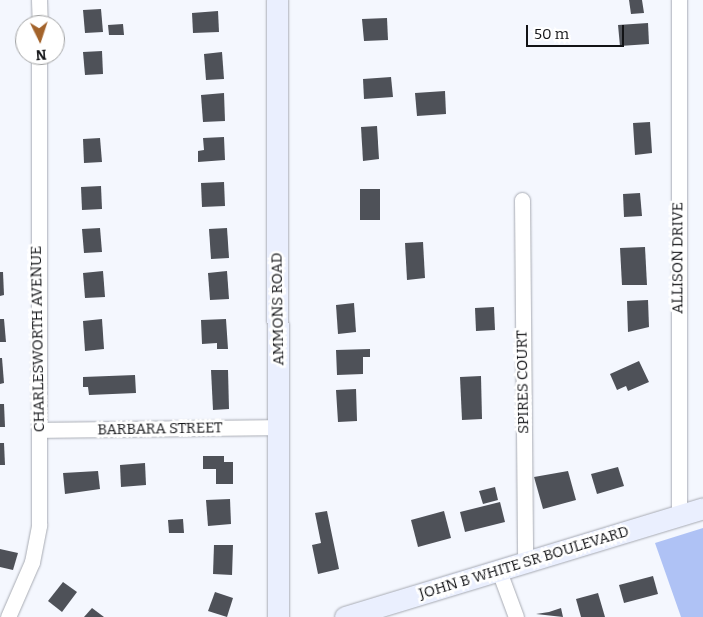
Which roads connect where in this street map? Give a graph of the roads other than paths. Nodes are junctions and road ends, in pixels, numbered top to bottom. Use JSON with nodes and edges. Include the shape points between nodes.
{"nodes":[{"id":1,"x":39,"y":0,"type":"edge"},
{"id":2,"x":277,"y":0,"type":"edge"},
{"id":3,"x":678,"y":0,"type":"edge"},
{"id":4,"x":40,"y":15,"type":"edge"},
{"id":5,"x":39,"y":65,"type":"edge"},
{"id":6,"x":522,"y":200,"type":"dead end"},
{"id":7,"x":280,"y":427,"type":"junction"},
{"id":8,"x":40,"y":430,"type":"junction"},
{"id":9,"x":703,"y":508,"type":"edge"},
{"id":10,"x":678,"y":516,"type":"junction"},
{"id":11,"x":525,"y":563,"type":"junction"},
{"id":12,"x":499,"y":571,"type":"junction"},
{"id":13,"x":349,"y":616,"type":"edge"},
{"id":14,"x":8,"y":617,"type":"edge"},
{"id":15,"x":278,"y":617,"type":"edge"},
{"id":16,"x":516,"y":617,"type":"edge"}],
"edges":[{"from":1,"to":4,"type":"street"},
{"from":2,"to":7,"type":"street","name":"AMMONS ROAD"},
{"from":3,"to":10,"type":"street","name":"ALLISON DRIVE"},
{"from":5,"to":8,"type":"street","name":"CHARLESWORTH AVENUE","via":[[36,185]]},
{"from":6,"to":11,"type":"street","name":"SPIRES COURT"},
{"from":7,"to":8,"type":"street","name":"BARBARA STREET"},
{"from":7,"to":15,"type":"street","name":"AMMONS ROAD"},
{"from":8,"to":14,"type":"street","name":"CHARLESWORTH AVENUE","via":[[37,544]]},
{"from":9,"to":10,"type":"street","name":"JOHN B WHITE SR BOULEVARD"},
{"from":10,"to":11,"type":"street","name":"JOHN B WHITE SR BOULEVARD"},
{"from":11,"to":12,"type":"street","name":"JOHN B WHITE SR BOULEVARD"},
{"from":12,"to":13,"type":"street","name":"JOHN B WHITE SR BOULEVARD"},
{"from":12,"to":16,"type":"street"}]}
